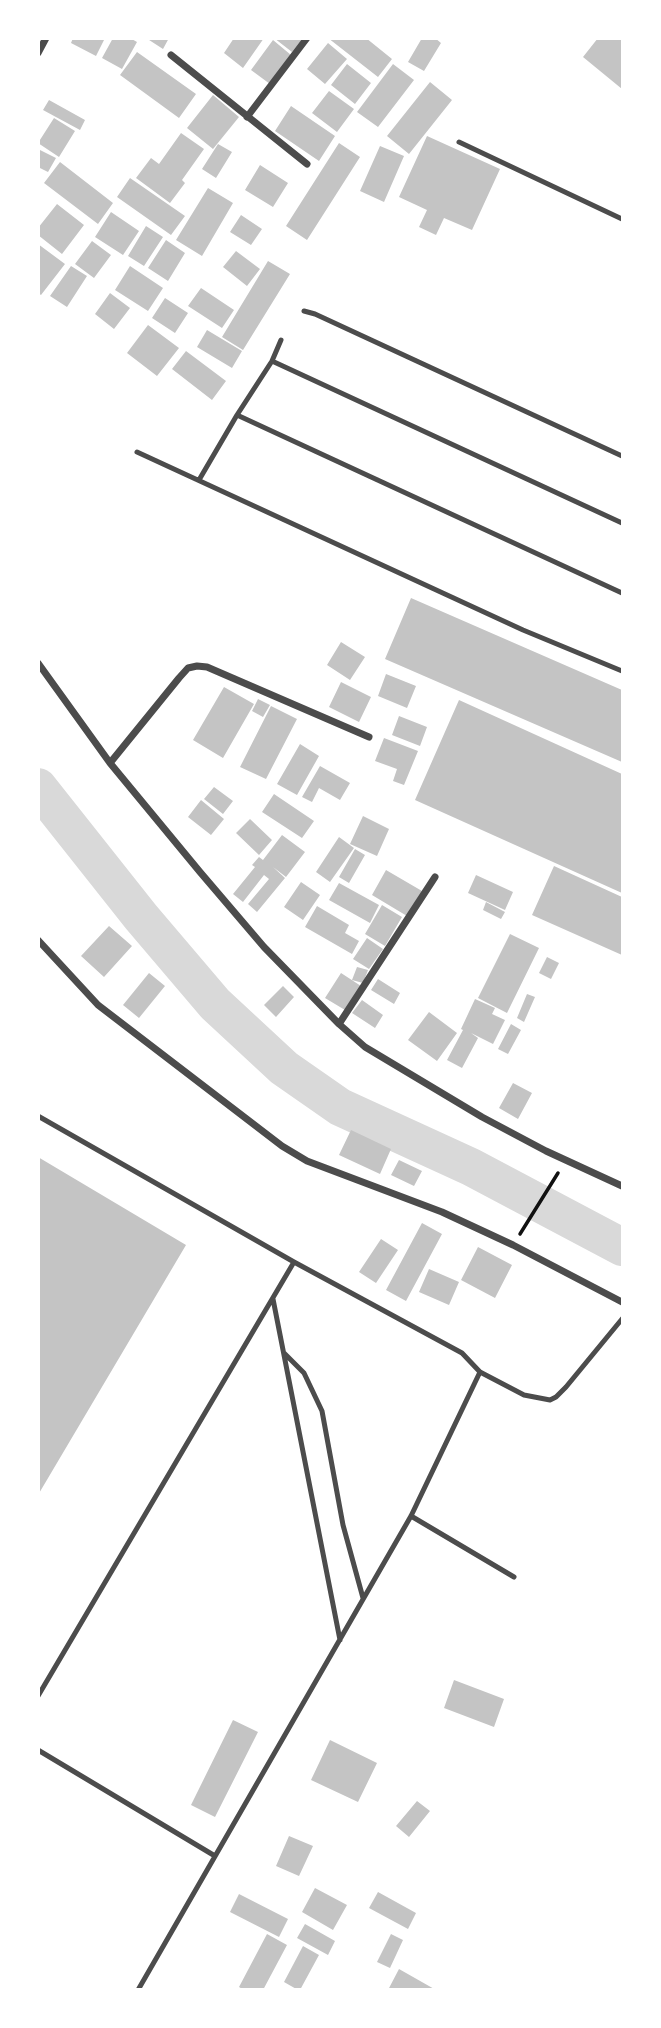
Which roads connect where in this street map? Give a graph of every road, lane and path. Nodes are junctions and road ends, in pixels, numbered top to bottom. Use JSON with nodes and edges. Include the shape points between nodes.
{"nodes":[{"id":1,"x":46,"y":38,"type":"edge"},
{"id":2,"x":307,"y":38,"type":"edge"},
{"id":3,"x":38,"y":53,"type":"edge"},
{"id":4,"x":171,"y":55,"type":"dead end"},
{"id":5,"x":247,"y":117,"type":"junction"},
{"id":6,"x":458,"y":142,"type":"dead end"},
{"id":7,"x":307,"y":164,"type":"dead end"},
{"id":8,"x":622,"y":219,"type":"edge"},
{"id":9,"x":304,"y":311,"type":"dead end"},
{"id":10,"x":281,"y":340,"type":"dead end"},
{"id":11,"x":272,"y":361,"type":"junction"},
{"id":12,"x":237,"y":415,"type":"junction"},
{"id":13,"x":137,"y":452,"type":"dead end"},
{"id":14,"x":622,"y":456,"type":"edge"},
{"id":15,"x":199,"y":480,"type":"junction"},
{"id":16,"x":622,"y":523,"type":"edge"},
{"id":17,"x":622,"y":593,"type":"edge"},
{"id":18,"x":38,"y":663,"type":"edge"},
{"id":19,"x":622,"y":671,"type":"edge"},
{"id":20,"x":369,"y":737,"type":"dead end"},
{"id":21,"x":110,"y":763,"type":"junction"},
{"id":22,"x":435,"y":877,"type":"dead end"},
{"id":23,"x":38,"y":940,"type":"edge"},
{"id":24,"x":339,"y":1024,"type":"junction"},
{"id":25,"x":38,"y":1116,"type":"edge"},
{"id":26,"x":554,"y":1179,"type":"dead end"},
{"id":27,"x":622,"y":1186,"type":"edge"},
{"id":28,"x":530,"y":1219,"type":"dead end"},
{"id":29,"x":294,"y":1262,"type":"junction"},
{"id":30,"x":273,"y":1298,"type":"junction"},
{"id":31,"x":622,"y":1302,"type":"edge"},
{"id":32,"x":622,"y":1319,"type":"edge"},
{"id":33,"x":284,"y":1353,"type":"junction"},
{"id":34,"x":480,"y":1372,"type":"junction"},
{"id":35,"x":411,"y":1516,"type":"junction"},
{"id":36,"x":514,"y":1577,"type":"dead end"},
{"id":37,"x":363,"y":1599,"type":"junction"},
{"id":38,"x":340,"y":1640,"type":"junction"},
{"id":39,"x":38,"y":1696,"type":"edge"},
{"id":40,"x":38,"y":1750,"type":"edge"},
{"id":41,"x":215,"y":1856,"type":"junction"},
{"id":42,"x":138,"y":1990,"type":"edge"}],
"edges":[{"from":1,"to":3,"type":"street"},
{"from":2,"to":5,"type":"street"},
{"from":4,"to":5,"type":"street"},
{"from":5,"to":7,"type":"street"},
{"from":6,"to":8,"type":"lane"},
{"from":9,"to":14,"type":"lane"},
{"from":10,"to":11,"type":"lane"},
{"from":11,"to":12,"type":"lane"},
{"from":11,"to":16,"type":"lane"},
{"from":12,"to":15,"type":"lane"},
{"from":12,"to":17,"type":"lane"},
{"from":13,"to":15,"type":"lane"},
{"from":15,"to":19,"type":"lane"},
{"from":18,"to":21,"type":"street"},
{"from":20,"to":21,"type":"street","via":[[197,666],[179,678]]},
{"from":21,"to":24,"type":"street","via":[[264,947]]},
{"from":22,"to":24,"type":"street"},
{"from":23,"to":31,"type":"street","via":[[98,1005],[282,1146],[307,1161],[442,1212]]},
{"from":24,"to":27,"type":"street","via":[[386,1061],[482,1117]]},
{"from":25,"to":29,"type":"lane"},
{"from":26,"to":28,"type":"path"},
{"from":29,"to":30,"type":"lane"},
{"from":29,"to":34,"type":"lane","via":[[462,1353]]},
{"from":30,"to":33,"type":"lane"},
{"from":30,"to":39,"type":"lane"},
{"from":32,"to":34,"type":"lane","via":[[556,1397],[524,1395]]},
{"from":33,"to":37,"type":"lane","via":[[304,1373],[323,1411],[343,1525]]},
{"from":33,"to":38,"type":"lane"},
{"from":34,"to":35,"type":"lane"},
{"from":35,"to":36,"type":"lane"},
{"from":35,"to":37,"type":"lane"},
{"from":37,"to":38,"type":"lane"},
{"from":38,"to":41,"type":"lane"},
{"from":40,"to":41,"type":"lane"},
{"from":41,"to":42,"type":"lane"}]}
